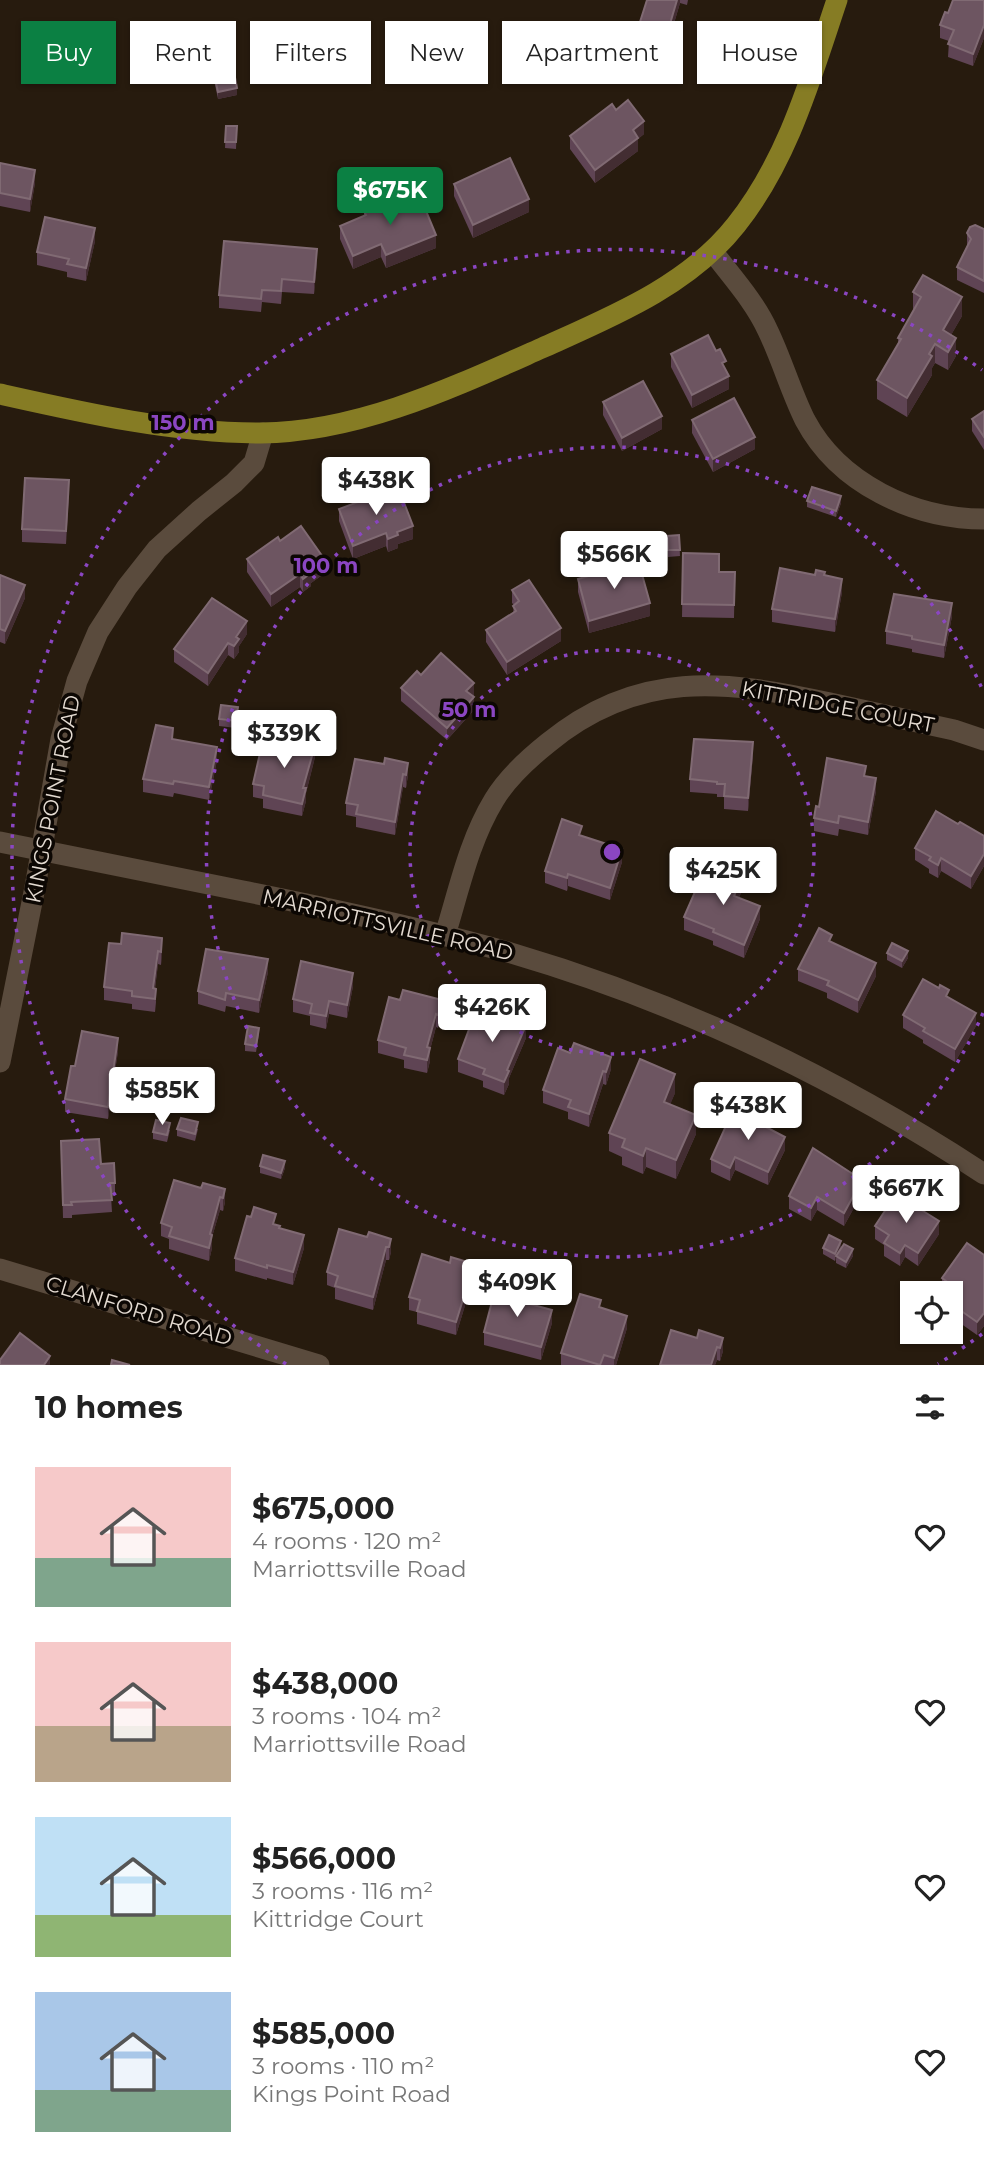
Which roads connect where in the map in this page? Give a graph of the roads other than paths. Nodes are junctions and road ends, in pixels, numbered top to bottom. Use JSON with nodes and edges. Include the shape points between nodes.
{"nodes":[{"id":1,"x":837,"y":0,"type":"edge"},
{"id":2,"x":713,"y":252,"type":"junction"},
{"id":3,"x":0,"y":394,"type":"edge"},
{"id":4,"x":263,"y":433,"type":"junction"},
{"id":5,"x":984,"y":519,"type":"edge"},
{"id":6,"x":984,"y":740,"type":"edge"},
{"id":7,"x":0,"y":842,"type":"edge"},
{"id":8,"x":42,"y":850,"type":"junction"},
{"id":9,"x":445,"y":935,"type":"junction"},
{"id":10,"x":0,"y":1062,"type":"edge"},
{"id":11,"x":984,"y":1174,"type":"edge"},
{"id":12,"x":0,"y":1269,"type":"edge"},
{"id":13,"x":319,"y":1365,"type":"edge"}],
"edges":[{"from":1,"to":2,"type":"main road","via":[[770,176]]},
{"from":2,"to":4,"type":"main road","via":[[685,274],[608,317],[453,386],[333,424]]},
{"from":2,"to":5,"type":"street","via":[[767,328],[806,421],[831,456],[863,484],[894,499],[928,512]]},
{"from":3,"to":4,"type":"main road","via":[[151,424]]},
{"from":4,"to":8,"type":"street","name":"KINGS POINT ROAD","via":[[254,463],[157,549],[98,632],[77,681],[61,740]]},
{"from":6,"to":9,"type":"street","name":"KITTRIDGE COURT","via":[[766,689],[709,684],[657,689],[614,703],[565,729],[525,762],[494,799],[473,845]]},
{"from":7,"to":8,"type":"street","name":"MARRIOTTSVILLE ROAD"},
{"from":8,"to":9,"type":"street","name":"MARRIOTTSVILLE ROAD"},
{"from":8,"to":10,"type":"street","name":"KINGS POINT ROAD"},
{"from":9,"to":11,"type":"street","name":"MARRIOTTSVILLE ROAD","via":[[578,975],[719,1030],[886,1113]]},
{"from":12,"to":13,"type":"street","name":"CLANFORD ROAD"}]}
